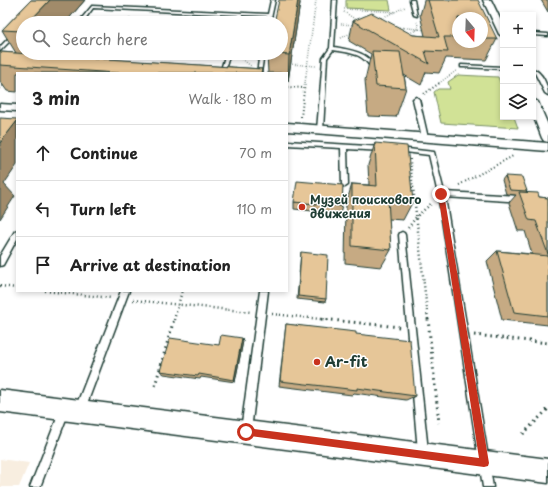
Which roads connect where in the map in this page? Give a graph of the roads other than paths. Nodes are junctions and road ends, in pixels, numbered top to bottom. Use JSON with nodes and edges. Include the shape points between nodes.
{"nodes":[{"id":1,"x":273,"y":0,"type":"edge"},
{"id":2,"x":335,"y":0,"type":"edge"},
{"id":3,"x":412,"y":0,"type":"edge"},
{"id":4,"x":488,"y":0,"type":"edge"},
{"id":5,"x":240,"y":14,"type":"joint"},
{"id":6,"x":270,"y":15,"type":"joint"},
{"id":7,"x":416,"y":15,"type":"road end"},
{"id":8,"x":85,"y":16,"type":"edge"},
{"id":9,"x":500,"y":26,"type":"edge"},
{"id":10,"x":16,"y":33,"type":"edge"},
{"id":11,"x":536,"y":34,"type":"edge"},
{"id":12,"x":548,"y":35,"type":"edge"},
{"id":13,"x":332,"y":48,"type":"junction"},
{"id":14,"x":0,"y":50,"type":"edge"},
{"id":15,"x":51,"y":60,"type":"edge"},
{"id":16,"x":226,"y":60,"type":"edge"},
{"id":17,"x":261,"y":60,"type":"edge"},
{"id":18,"x":463,"y":66,"type":"road end"},
{"id":19,"x":45,"y":68,"type":"edge"},
{"id":20,"x":500,"y":68,"type":"edge"},
{"id":21,"x":222,"y":72,"type":"edge"},
{"id":22,"x":259,"y":72,"type":"edge"},
{"id":23,"x":374,"y":72,"type":"edge"},
{"id":24,"x":536,"y":72,"type":"edge"},
{"id":25,"x":548,"y":93,"type":"edge"},
{"id":26,"x":416,"y":99,"type":"road end"},
{"id":27,"x":0,"y":107,"type":"edge"},
{"id":28,"x":16,"y":108,"type":"edge"},
{"id":29,"x":536,"y":109,"type":"edge"},
{"id":30,"x":288,"y":127,"type":"edge"},
{"id":31,"x":320,"y":130,"type":"junction"},
{"id":32,"x":425,"y":138,"type":"junction"},
{"id":33,"x":548,"y":138,"type":"edge"},
{"id":34,"x":288,"y":143,"type":"edge"},
{"id":35,"x":344,"y":146,"type":"junction"},
{"id":36,"x":548,"y":147,"type":"edge"},
{"id":37,"x":345,"y":185,"type":"dead end"},
{"id":38,"x":441,"y":194,"type":"junction"},
{"id":39,"x":527,"y":200,"type":"edge"},
{"id":40,"x":402,"y":234,"type":"dead end"},
{"id":41,"x":16,"y":235,"type":"edge"},
{"id":42,"x":0,"y":263,"type":"edge"},
{"id":43,"x":264,"y":292,"type":"edge"},
{"id":44,"x":123,"y":295,"type":"edge"},
{"id":45,"x":0,"y":400,"type":"edge"},
{"id":46,"x":72,"y":410,"type":"junction"},
{"id":47,"x":246,"y":432,"type":"junction"},
{"id":48,"x":423,"y":455,"type":"junction"},
{"id":49,"x":484,"y":463,"type":"junction"},
{"id":50,"x":548,"y":471,"type":"edge"},
{"id":51,"x":35,"y":487,"type":"edge"},
{"id":52,"x":488,"y":487,"type":"edge"}],
"edges":[{"from":1,"to":6,"type":"lane"},
{"from":2,"to":13,"type":"lane"},
{"from":3,"to":7,"type":"lane"},
{"from":4,"to":9,"type":"street"},
{"from":5,"to":6,"type":"lane"},
{"from":5,"to":8,"type":"lane","via":[[94,5]]},
{"from":10,"to":14,"type":"lane"},
{"from":11,"to":12,"type":"lane"},
{"from":13,"to":23,"type":"lane","via":[[353,52],[368,59],[373,64]]},
{"from":13,"to":31,"type":"lane","via":[[325,58]]},
{"from":15,"to":19,"type":"lane"},
{"from":16,"to":21,"type":"lane"},
{"from":17,"to":22,"type":"lane"},
{"from":18,"to":20,"type":"lane"},
{"from":24,"to":25,"type":"lane"},
{"from":26,"to":32,"type":"lane"},
{"from":27,"to":28,"type":"street"},
{"from":29,"to":33,"type":"street"},
{"from":30,"to":31,"type":"street"},
{"from":31,"to":32,"type":"street"},
{"from":32,"to":36,"type":"street"},
{"from":34,"to":35,"type":"lane"},
{"from":35,"to":37,"type":"lane"},
{"from":35,"to":38,"type":"lane","via":[[432,153]]},
{"from":38,"to":39,"type":"lane"},
{"from":38,"to":49,"type":"lane"},
{"from":40,"to":48,"type":"lane"},
{"from":41,"to":42,"type":"lane"},
{"from":43,"to":47,"type":"lane"},
{"from":44,"to":46,"type":"lane"},
{"from":45,"to":46,"type":"street"},
{"from":46,"to":47,"type":"street"},
{"from":46,"to":51,"type":"lane"},
{"from":47,"to":48,"type":"street"},
{"from":48,"to":49,"type":"street"},
{"from":49,"to":50,"type":"street"},
{"from":49,"to":52,"type":"lane"}]}
